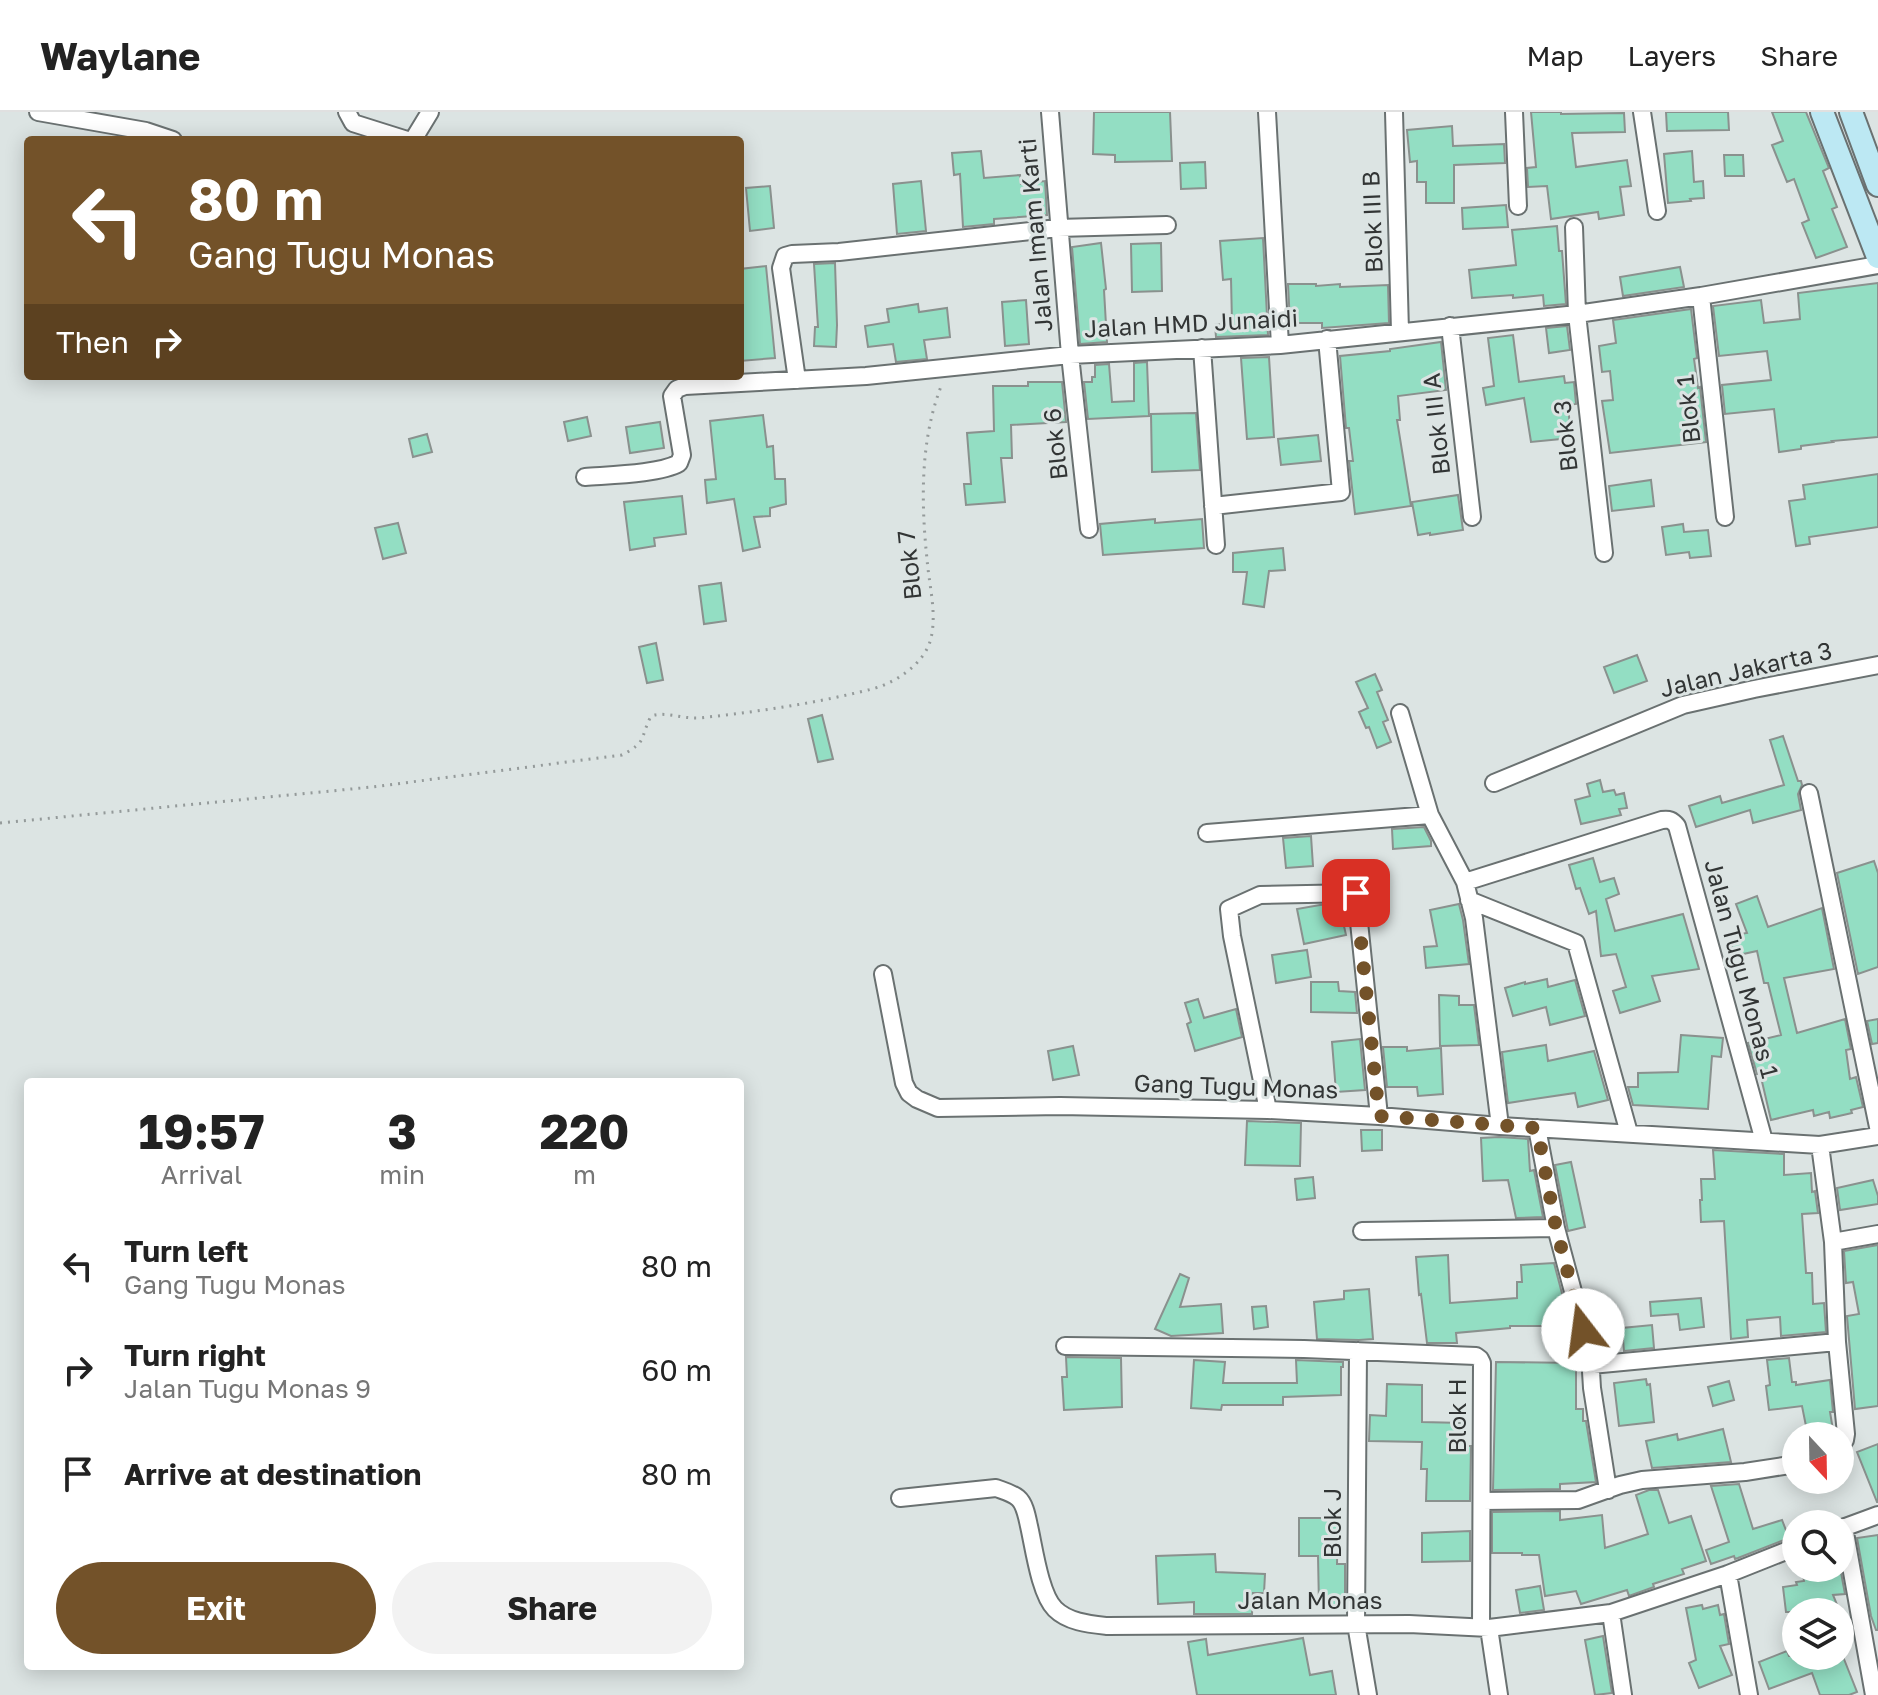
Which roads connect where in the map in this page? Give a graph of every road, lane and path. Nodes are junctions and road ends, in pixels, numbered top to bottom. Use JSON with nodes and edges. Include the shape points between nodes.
{"nodes":[{"id":1,"x":38,"y":112,"type":"edge"},
{"id":2,"x":347,"y":112,"type":"edge"},
{"id":3,"x":430,"y":112,"type":"edge"},
{"id":4,"x":1050,"y":112,"type":"edge"},
{"id":5,"x":1267,"y":112,"type":"edge"},
{"id":6,"x":1394,"y":112,"type":"edge"},
{"id":7,"x":1514,"y":112,"type":"edge"},
{"id":8,"x":1642,"y":112,"type":"edge"},
{"id":9,"x":1822,"y":112,"type":"edge"},
{"id":10,"x":1851,"y":112,"type":"edge"},
{"id":11,"x":161,"y":136,"type":"edge"},
{"id":12,"x":397,"y":136,"type":"edge"},
{"id":13,"x":413,"y":136,"type":"edge"},
{"id":14,"x":1878,"y":185,"type":"edge"},
{"id":15,"x":1518,"y":206,"type":"dead end"},
{"id":16,"x":1657,"y":211,"type":"dead end"},
{"id":17,"x":1167,"y":225,"type":"dead end"},
{"id":18,"x":1574,"y":227,"type":"dead end"},
{"id":19,"x":1058,"y":228,"type":"junction"},
{"id":20,"x":1878,"y":257,"type":"edge"},
{"id":21,"x":1878,"y":265,"type":"edge"},
{"id":22,"x":1701,"y":296,"type":"junction"},
{"id":23,"x":1577,"y":314,"type":"junction"},
{"id":24,"x":1450,"y":326,"type":"junction"},
{"id":25,"x":1400,"y":331,"type":"junction"},
{"id":26,"x":1327,"y":339,"type":"junction"},
{"id":27,"x":1280,"y":345,"type":"junction"},
{"id":28,"x":1202,"y":348,"type":"junction"},
{"id":29,"x":1070,"y":355,"type":"junction"},
{"id":30,"x":948,"y":367,"type":"junction"},
{"id":31,"x":797,"y":380,"type":"junction"},
{"id":32,"x":585,"y":477,"type":"dead end"},
{"id":33,"x":1213,"y":506,"type":"junction"},
{"id":34,"x":1472,"y":517,"type":"dead end"},
{"id":35,"x":1725,"y":517,"type":"dead end"},
{"id":36,"x":1089,"y":529,"type":"dead end"},
{"id":37,"x":1216,"y":545,"type":"dead end"},
{"id":38,"x":1604,"y":553,"type":"dead end"},
{"id":39,"x":1878,"y":665,"type":"edge"},
{"id":40,"x":1400,"y":713,"type":"dead end"},
{"id":41,"x":1494,"y":783,"type":"dead end"},
{"id":42,"x":1809,"y":793,"type":"dead end"},
{"id":43,"x":1430,"y":815,"type":"junction"},
{"id":44,"x":0,"y":823,"type":"edge"},
{"id":45,"x":1207,"y":833,"type":"dead end"},
{"id":46,"x":1465,"y":882,"type":"junction"},
{"id":47,"x":1469,"y":900,"type":"junction"},
{"id":48,"x":883,"y":974,"type":"dead end"},
{"id":49,"x":1268,"y":1110,"type":"junction"},
{"id":50,"x":1379,"y":1116,"type":"junction"},
{"id":51,"x":1500,"y":1126,"type":"junction"},
{"id":52,"x":1878,"y":1127,"type":"edge"},
{"id":53,"x":1537,"y":1128,"type":"junction"},
{"id":54,"x":1629,"y":1133,"type":"junction"},
{"id":55,"x":1878,"y":1136,"type":"edge"},
{"id":56,"x":1764,"y":1141,"type":"junction"},
{"id":57,"x":1820,"y":1145,"type":"junction"},
{"id":58,"x":1556,"y":1228,"type":"junction"},
{"id":59,"x":1362,"y":1231,"type":"dead end"},
{"id":60,"x":1878,"y":1234,"type":"edge"},
{"id":61,"x":1833,"y":1242,"type":"junction"},
{"id":62,"x":1837,"y":1342,"type":"junction"},
{"id":63,"x":1065,"y":1346,"type":"dead end"},
{"id":64,"x":1358,"y":1351,"type":"junction"},
{"id":65,"x":1591,"y":1365,"type":"junction"},
{"id":66,"x":1842,"y":1422,"type":"edge"},
{"id":67,"x":1782,"y":1466,"type":"edge"},
{"id":68,"x":1608,"y":1490,"type":"junction"},
{"id":69,"x":900,"y":1498,"type":"dead end"},
{"id":70,"x":1482,"y":1501,"type":"junction"},
{"id":71,"x":1878,"y":1515,"type":"edge"},
{"id":72,"x":1854,"y":1524,"type":"edge"},
{"id":73,"x":1782,"y":1553,"type":"edge"},
{"id":74,"x":1728,"y":1574,"type":"junction"},
{"id":75,"x":1852,"y":1582,"type":"edge"},
{"id":76,"x":1611,"y":1613,"type":"junction"},
{"id":77,"x":1356,"y":1624,"type":"junction"},
{"id":78,"x":1485,"y":1627,"type":"junction"},
{"id":79,"x":1368,"y":1695,"type":"edge"},
{"id":80,"x":1499,"y":1695,"type":"edge"},
{"id":81,"x":1623,"y":1695,"type":"edge"},
{"id":82,"x":1749,"y":1695,"type":"edge"},
{"id":83,"x":1874,"y":1695,"type":"edge"}],
"edges":[{"from":1,"to":11,"type":"street"},
{"from":2,"to":12,"type":"street","via":[[353,123]]},
{"from":3,"to":13,"type":"street"},
{"from":4,"to":19,"type":"street","name":"Jalan Imam Karti"},
{"from":5,"to":27,"type":"street"},
{"from":6,"to":25,"type":"street","name":"Blok III B"},
{"from":7,"to":15,"type":"street"},
{"from":8,"to":16,"type":"street"},
{"from":9,"to":20,"type":"main road"},
{"from":10,"to":14,"type":"main road"},
{"from":17,"to":19,"type":"street"},
{"from":18,"to":23,"type":"street","name":"Blok 3"},
{"from":19,"to":29,"type":"street","name":"Jalan Imam Karti"},
{"from":19,"to":31,"type":"street","via":[[785,256],[781,268]]},
{"from":21,"to":22,"type":"street","name":"Jalan HMD Junaidi"},
{"from":22,"to":23,"type":"street","name":"Jalan HMD Junaidi"},
{"from":22,"to":35,"type":"street","name":"Blok 1"},
{"from":23,"to":24,"type":"street","name":"Jalan HMD Junaidi"},
{"from":23,"to":38,"type":"street","name":"Blok 3"},
{"from":24,"to":25,"type":"street","name":"Jalan HMD Junaidi"},
{"from":24,"to":34,"type":"street","name":"Blok III A"},
{"from":25,"to":26,"type":"street","name":"Jalan HMD Junaidi"},
{"from":26,"to":27,"type":"street","name":"Jalan HMD Junaidi"},
{"from":26,"to":33,"type":"street","via":[[1341,492]]},
{"from":27,"to":28,"type":"street","name":"Jalan HMD Junaidi"},
{"from":28,"to":29,"type":"street","name":"Jalan HMD Junaidi"},
{"from":28,"to":33,"type":"street"},
{"from":29,"to":30,"type":"street","name":"Jalan HMD Junaidi"},
{"from":29,"to":36,"type":"street","name":"Blok 6"},
{"from":30,"to":31,"type":"street","name":"Jalan HMD Junaidi"},
{"from":30,"to":44,"type":"path","name":"Blok 7","via":[[927,431],[923,523],[933,606],[931,639],[926,652],[886,684],[746,713],[689,719],[659,713],[651,716],[643,740],[622,755],[372,787]]},
{"from":31,"to":32,"type":"street","name":"Jalan HMD Junaidi","via":[[677,389],[672,396],[679,463]]},
{"from":33,"to":37,"type":"street"},
{"from":39,"to":41,"type":"street","name":"Jalan Jakarta 3","via":[[1683,705]]},
{"from":40,"to":43,"type":"street"},
{"from":42,"to":52,"type":"street"},
{"from":43,"to":45,"type":"street"},
{"from":43,"to":46,"type":"street"},
{"from":46,"to":47,"type":"street"},
{"from":46,"to":56,"type":"street","name":"Jalan Tugu Monas 1","via":[[1669,819],[1677,826]]},
{"from":47,"to":51,"type":"street"},
{"from":47,"to":54,"type":"street","via":[[1576,943]]},
{"from":48,"to":49,"type":"street","name":"Gang Tugu Monas","via":[[904,1083],[917,1099],[938,1108]]},
{"from":49,"to":50,"type":"street","name":"Gang Tugu Monas"},
{"from":49,"to":50,"type":"street","via":[[1229,909],[1260,895],[1356,893]]},
{"from":50,"to":51,"type":"street","name":"Gang Tugu Monas"},
{"from":51,"to":53,"type":"street","name":"Gang Tugu Monas"},
{"from":53,"to":54,"type":"street","name":"Gang Tugu Monas"},
{"from":53,"to":58,"type":"street"},
{"from":54,"to":56,"type":"street","name":"Gang Tugu Monas"},
{"from":55,"to":57,"type":"street","name":"Gang Tugu Monas"},
{"from":56,"to":57,"type":"street","name":"Gang Tugu Monas"},
{"from":57,"to":61,"type":"street"},
{"from":58,"to":59,"type":"street"},
{"from":58,"to":65,"type":"street"},
{"from":60,"to":61,"type":"street"},
{"from":61,"to":62,"type":"street"},
{"from":62,"to":65,"type":"street"},
{"from":62,"to":66,"type":"street"},
{"from":63,"to":64,"type":"street"},
{"from":64,"to":70,"type":"street","name":"Blok H","via":[[1480,1359]]},
{"from":64,"to":77,"type":"street","name":"Blok J"},
{"from":65,"to":68,"type":"street"},
{"from":67,"to":68,"type":"street","via":[[1642,1480]]},
{"from":68,"to":70,"type":"street","via":[[1578,1500]]},
{"from":69,"to":77,"type":"street","name":"Jalan Monas","via":[[996,1488],[1021,1500],[1045,1594],[1067,1617],[1087,1624]]},
{"from":70,"to":78,"type":"street"},
{"from":71,"to":72,"type":"street"},
{"from":73,"to":74,"type":"street","name":"Jalan Monas"},
{"from":74,"to":76,"type":"street","name":"Jalan Monas"},
{"from":74,"to":82,"type":"street"},
{"from":75,"to":83,"type":"street"},
{"from":76,"to":78,"type":"street","name":"Jalan Monas"},
{"from":76,"to":81,"type":"street"},
{"from":77,"to":78,"type":"street","name":"Jalan Monas"},
{"from":77,"to":79,"type":"street","name":"Blok J"},
{"from":78,"to":80,"type":"street"}]}
